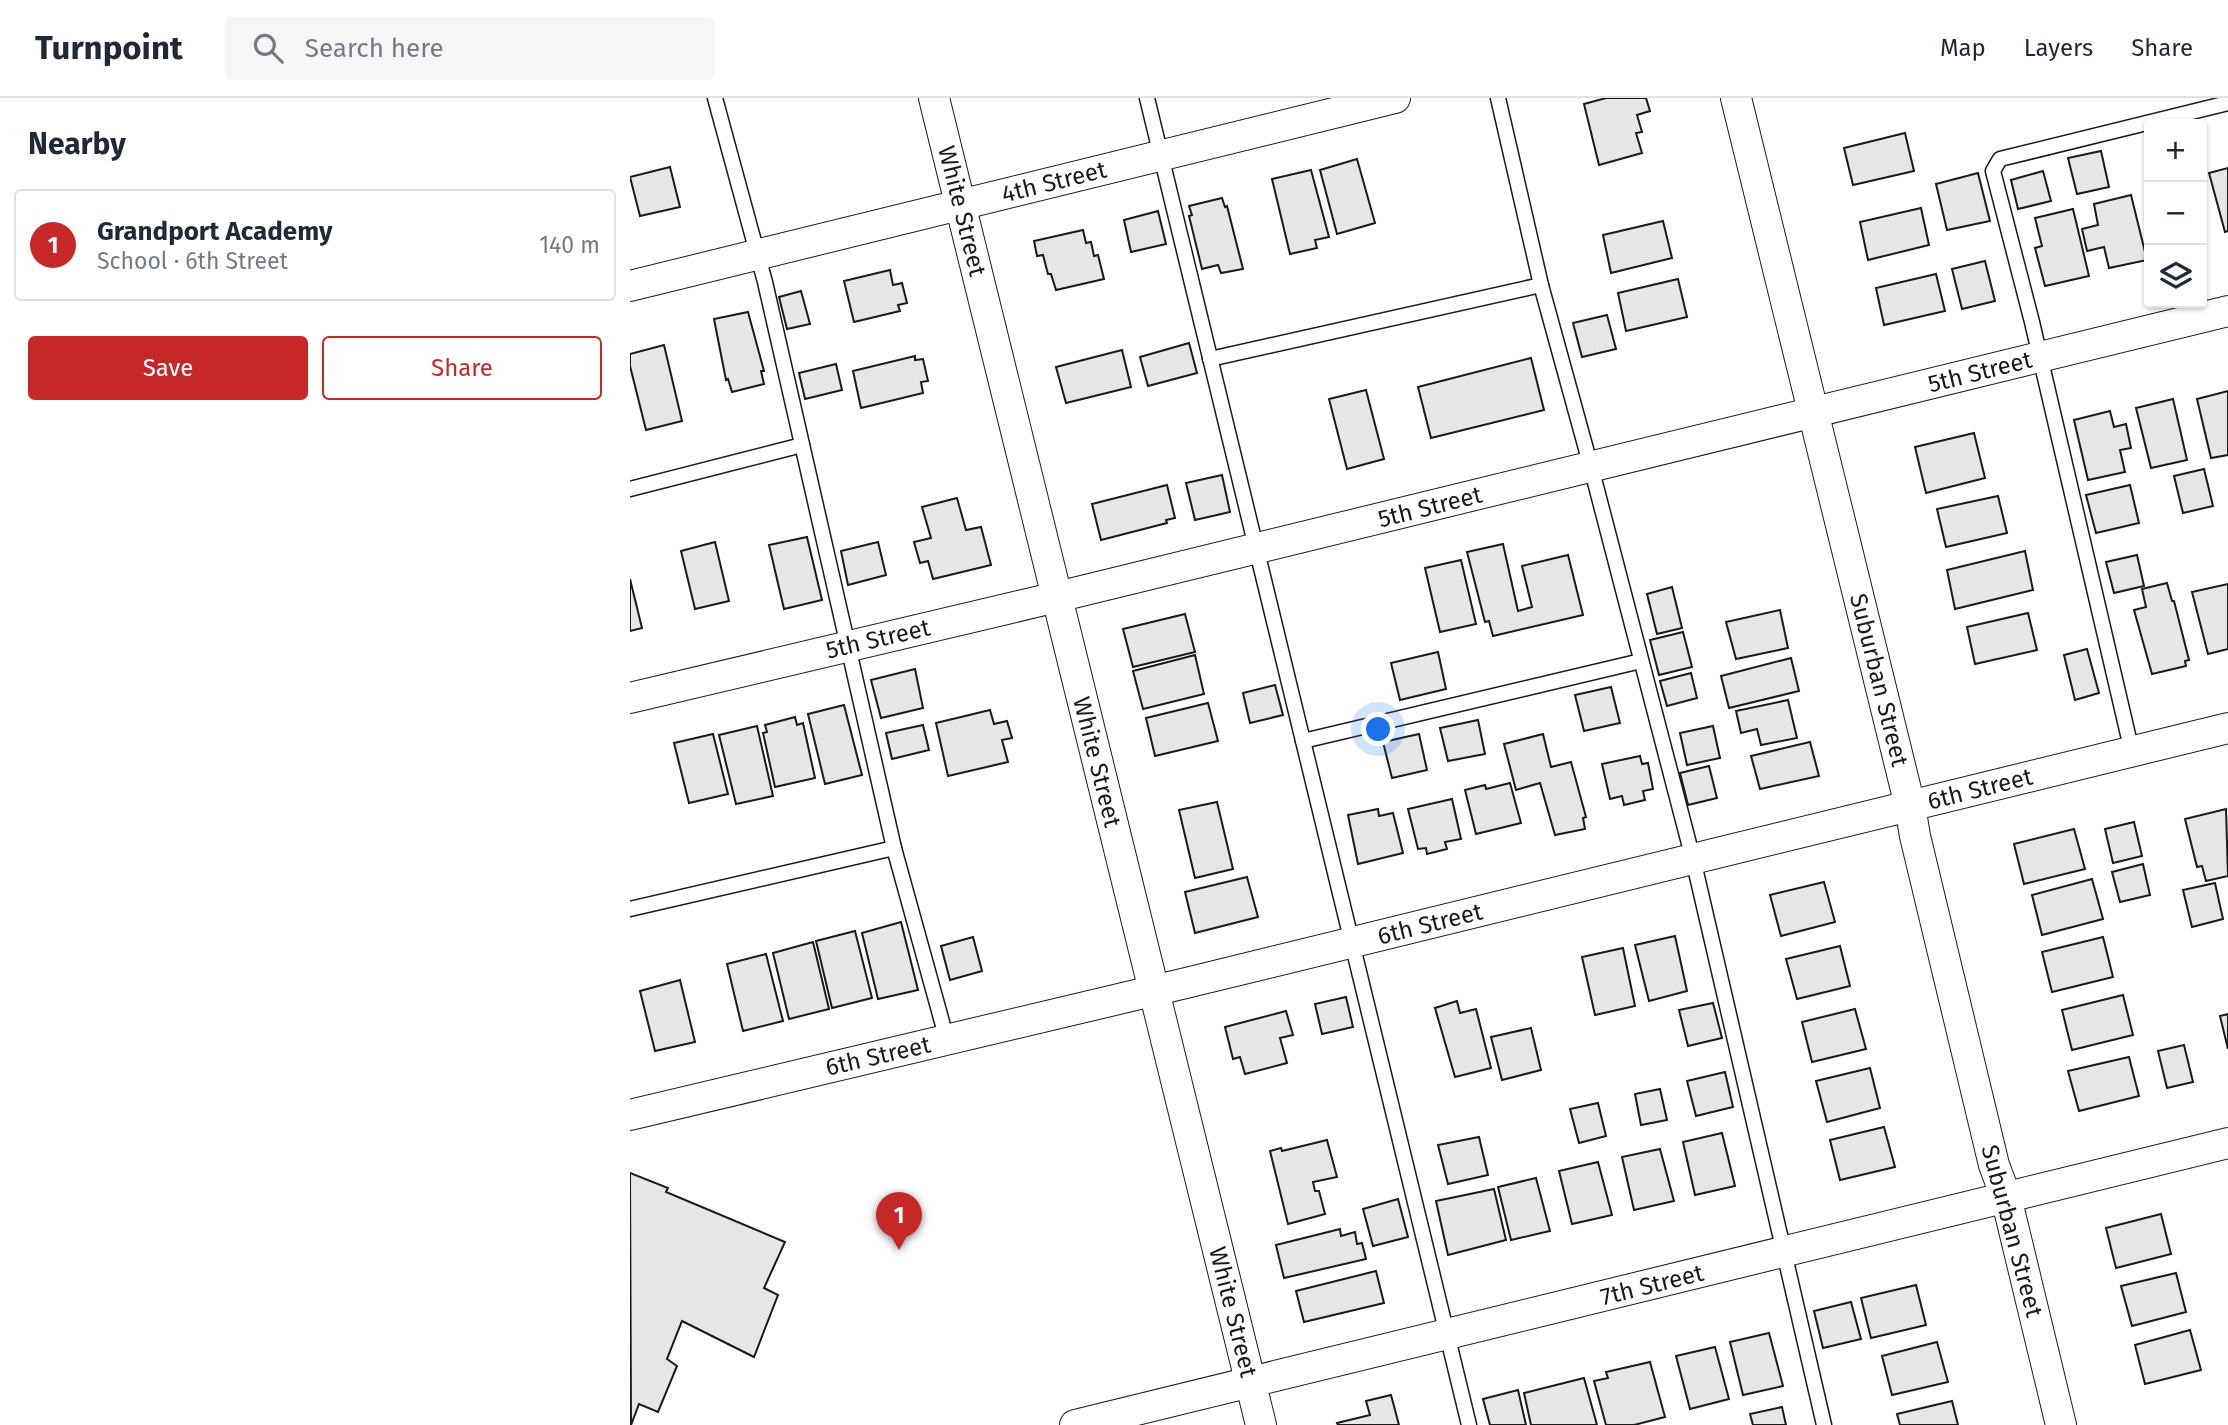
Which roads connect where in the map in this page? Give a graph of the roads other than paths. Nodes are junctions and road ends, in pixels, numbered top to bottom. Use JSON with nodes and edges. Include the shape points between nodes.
{"nodes":[{"id":1,"x":715,"y":98,"type":"edge"},
{"id":2,"x":934,"y":98,"type":"edge"},
{"id":3,"x":1147,"y":98,"type":"edge"},
{"id":4,"x":1395,"y":98,"type":"edge"},
{"id":5,"x":1498,"y":98,"type":"edge"},
{"id":6,"x":1736,"y":98,"type":"edge"},
{"id":7,"x":2228,"y":103,"type":"edge"},
{"id":8,"x":1162,"y":156,"type":"junction"},
{"id":9,"x":961,"y":205,"type":"junction"},
{"id":10,"x":757,"y":255,"type":"junction"},
{"id":11,"x":1541,"y":285,"type":"junction"},
{"id":12,"x":630,"y":286,"type":"edge"},
{"id":13,"x":2228,"y":311,"type":"edge"},
{"id":14,"x":2039,"y":358,"type":"junction"},
{"id":15,"x":1210,"y":359,"type":"junction"},
{"id":16,"x":1813,"y":413,"type":"junction"},
{"id":17,"x":802,"y":445,"type":"junction"},
{"id":18,"x":1591,"y":467,"type":"junction"},
{"id":19,"x":630,"y":489,"type":"edge"},
{"id":20,"x":1255,"y":549,"type":"junction"},
{"id":21,"x":1057,"y":597,"type":"junction"},
{"id":22,"x":849,"y":646,"type":"junction"},
{"id":23,"x":1641,"y":661,"type":"junction"},
{"id":24,"x":630,"y":698,"type":"edge"},
{"id":25,"x":2228,"y":728,"type":"edge"},
{"id":26,"x":1303,"y":741,"type":"junction"},
{"id":27,"x":2132,"y":752,"type":"junction"},
{"id":28,"x":1910,"y":806,"type":"junction"},
{"id":29,"x":894,"y":848,"type":"junction"},
{"id":30,"x":1693,"y":859,"type":"junction"},
{"id":31,"x":630,"y":909,"type":"edge"},
{"id":32,"x":1353,"y":942,"type":"junction"},
{"id":33,"x":1153,"y":991,"type":"junction"},
{"id":34,"x":947,"y":1040,"type":"junction"},
{"id":35,"x":630,"y":1115,"type":"edge"},
{"id":36,"x":2228,"y":1143,"type":"edge"},
{"id":37,"x":2006,"y":1197,"type":"junction"},
{"id":38,"x":1783,"y":1252,"type":"junction"},
{"id":39,"x":1447,"y":1335,"type":"junction"},
{"id":40,"x":1250,"y":1383,"type":"junction"},
{"id":41,"x":1075,"y":1425,"type":"edge"},
{"id":42,"x":1261,"y":1425,"type":"edge"},
{"id":43,"x":1469,"y":1425,"type":"edge"},
{"id":44,"x":1824,"y":1425,"type":"edge"},
{"id":45,"x":2061,"y":1425,"type":"edge"}],
"edges":[{"from":1,"to":10,"type":"lane"},
{"from":2,"to":9,"type":"street","name":"White Street"},
{"from":3,"to":8,"type":"lane"},
{"from":4,"to":8,"type":"street","name":"4th Street"},
{"from":5,"to":11,"type":"lane"},
{"from":6,"to":16,"type":"street","name":"Suburban Street"},
{"from":7,"to":14,"type":"lane","via":[[2000,159],[1993,171]]},
{"from":8,"to":9,"type":"street","name":"4th Street"},
{"from":8,"to":15,"type":"lane"},
{"from":9,"to":10,"type":"street","name":"4th Street"},
{"from":9,"to":21,"type":"street","name":"White Street"},
{"from":10,"to":12,"type":"street","name":"4th Street"},
{"from":10,"to":17,"type":"lane"},
{"from":11,"to":15,"type":"lane"},
{"from":11,"to":18,"type":"lane"},
{"from":13,"to":14,"type":"street","name":"5th Street"},
{"from":14,"to":16,"type":"street","name":"5th Street"},
{"from":14,"to":27,"type":"lane"},
{"from":15,"to":20,"type":"lane"},
{"from":16,"to":18,"type":"street","name":"5th Street"},
{"from":16,"to":28,"type":"street","name":"Suburban Street"},
{"from":17,"to":19,"type":"lane"},
{"from":17,"to":22,"type":"lane"},
{"from":18,"to":20,"type":"street","name":"5th Street"},
{"from":18,"to":23,"type":"lane"},
{"from":20,"to":21,"type":"street","name":"5th Street"},
{"from":20,"to":26,"type":"lane"},
{"from":21,"to":22,"type":"street","name":"5th Street"},
{"from":21,"to":33,"type":"street","name":"White Street"},
{"from":22,"to":24,"type":"street","name":"5th Street"},
{"from":22,"to":29,"type":"lane"},
{"from":23,"to":26,"type":"lane"},
{"from":23,"to":30,"type":"lane"},
{"from":25,"to":27,"type":"street","name":"6th Street"},
{"from":26,"to":32,"type":"lane"},
{"from":27,"to":28,"type":"street","name":"6th Street"},
{"from":28,"to":30,"type":"street","name":"6th Street"},
{"from":28,"to":37,"type":"street","name":"Suburban Street","via":[[1994,1165]]},
{"from":29,"to":31,"type":"lane"},
{"from":29,"to":34,"type":"lane"},
{"from":30,"to":32,"type":"street","name":"6th Street"},
{"from":30,"to":38,"type":"lane"},
{"from":32,"to":33,"type":"street","name":"6th Street"},
{"from":32,"to":39,"type":"lane"},
{"from":33,"to":34,"type":"street","name":"6th Street"},
{"from":33,"to":40,"type":"street","name":"White Street"},
{"from":34,"to":35,"type":"street","name":"6th Street"},
{"from":36,"to":37,"type":"street","name":"7th Street"},
{"from":37,"to":38,"type":"street","name":"7th Street"},
{"from":37,"to":45,"type":"street","name":"Suburban Street"},
{"from":38,"to":39,"type":"street","name":"7th Street"},
{"from":38,"to":44,"type":"lane"},
{"from":39,"to":40,"type":"street","name":"7th Street"},
{"from":39,"to":43,"type":"lane"},
{"from":40,"to":41,"type":"street","name":"7th Street"},
{"from":40,"to":42,"type":"street","name":"White Street"}]}
